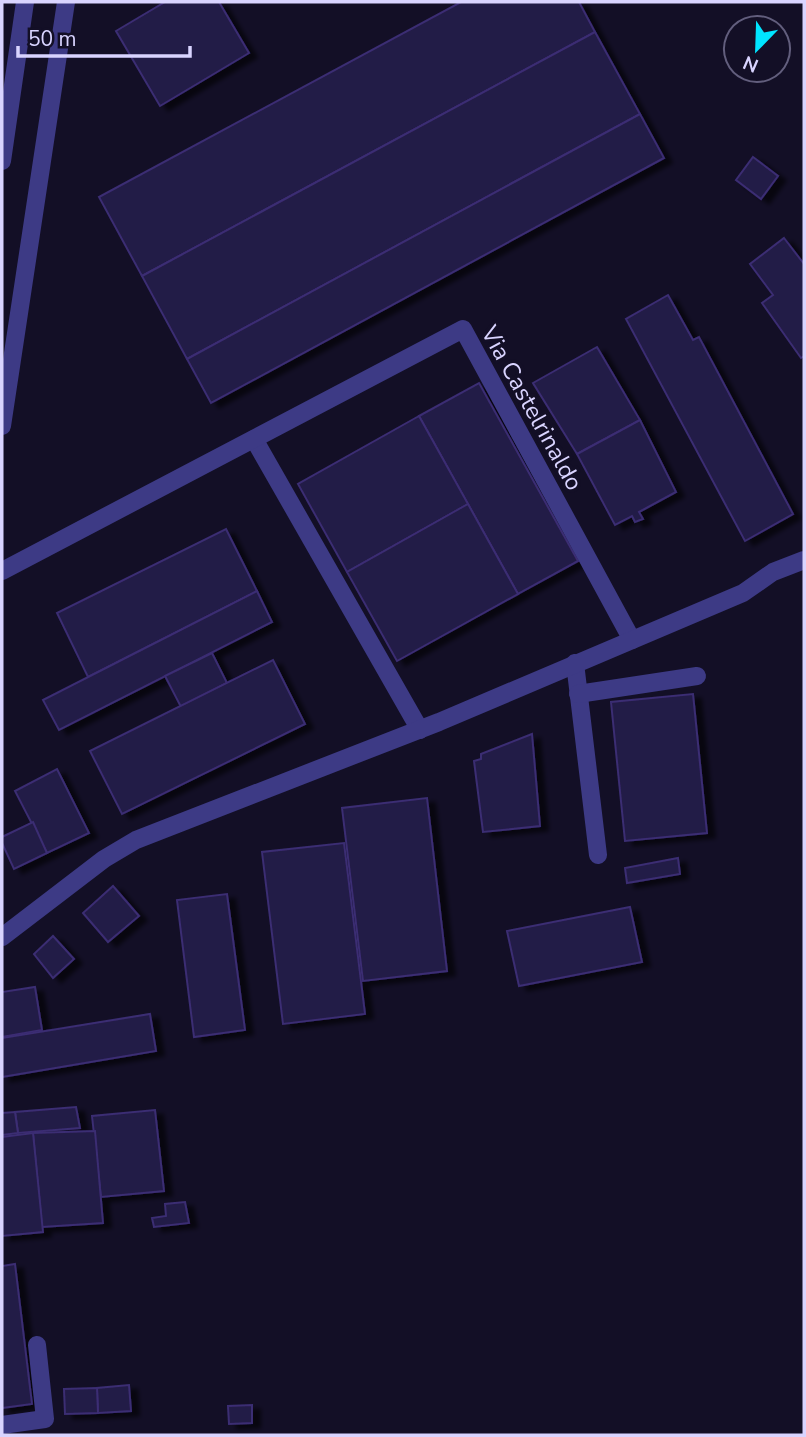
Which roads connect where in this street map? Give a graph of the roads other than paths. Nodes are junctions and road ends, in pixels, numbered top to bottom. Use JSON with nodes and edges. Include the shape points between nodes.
{"nodes":[{"id":1,"x":25,"y":2,"type":"edge"},
{"id":2,"x":66,"y":2,"type":"edge"},
{"id":3,"x":2,"y":161,"type":"edge"},
{"id":4,"x":2,"y":426,"type":"edge"},
{"id":5,"x":254,"y":439,"type":"junction"},
{"id":6,"x":804,"y":560,"type":"edge"},
{"id":7,"x":2,"y":571,"type":"edge"},
{"id":8,"x":632,"y":640,"type":"junction"},
{"id":9,"x":575,"y":663,"type":"junction"},
{"id":10,"x":697,"y":676,"type":"dead end"},
{"id":11,"x":578,"y":694,"type":"junction"},
{"id":12,"x":420,"y":730,"type":"junction"},
{"id":13,"x":598,"y":855,"type":"dead end"},
{"id":14,"x":2,"y":937,"type":"edge"},
{"id":15,"x":37,"y":1345,"type":"dead end"},
{"id":16,"x":2,"y":1425,"type":"edge"}],
"edges":[{"from":1,"to":3,"type":"street"},
{"from":2,"to":4,"type":"street"},
{"from":5,"to":7,"type":"street","name":"Via Castelrinaldo"},
{"from":5,"to":8,"type":"street","name":"Via Castelrinaldo","via":[[463,329]]},
{"from":5,"to":12,"type":"street"},
{"from":6,"to":8,"type":"street","via":[[773,572],[743,593]]},
{"from":8,"to":9,"type":"street"},
{"from":9,"to":11,"type":"street"},
{"from":9,"to":12,"type":"street"},
{"from":10,"to":11,"type":"street"},
{"from":11,"to":13,"type":"street"},
{"from":12,"to":14,"type":"street","via":[[136,840]]},
{"from":15,"to":16,"type":"street","via":[[45,1419]]}]}
